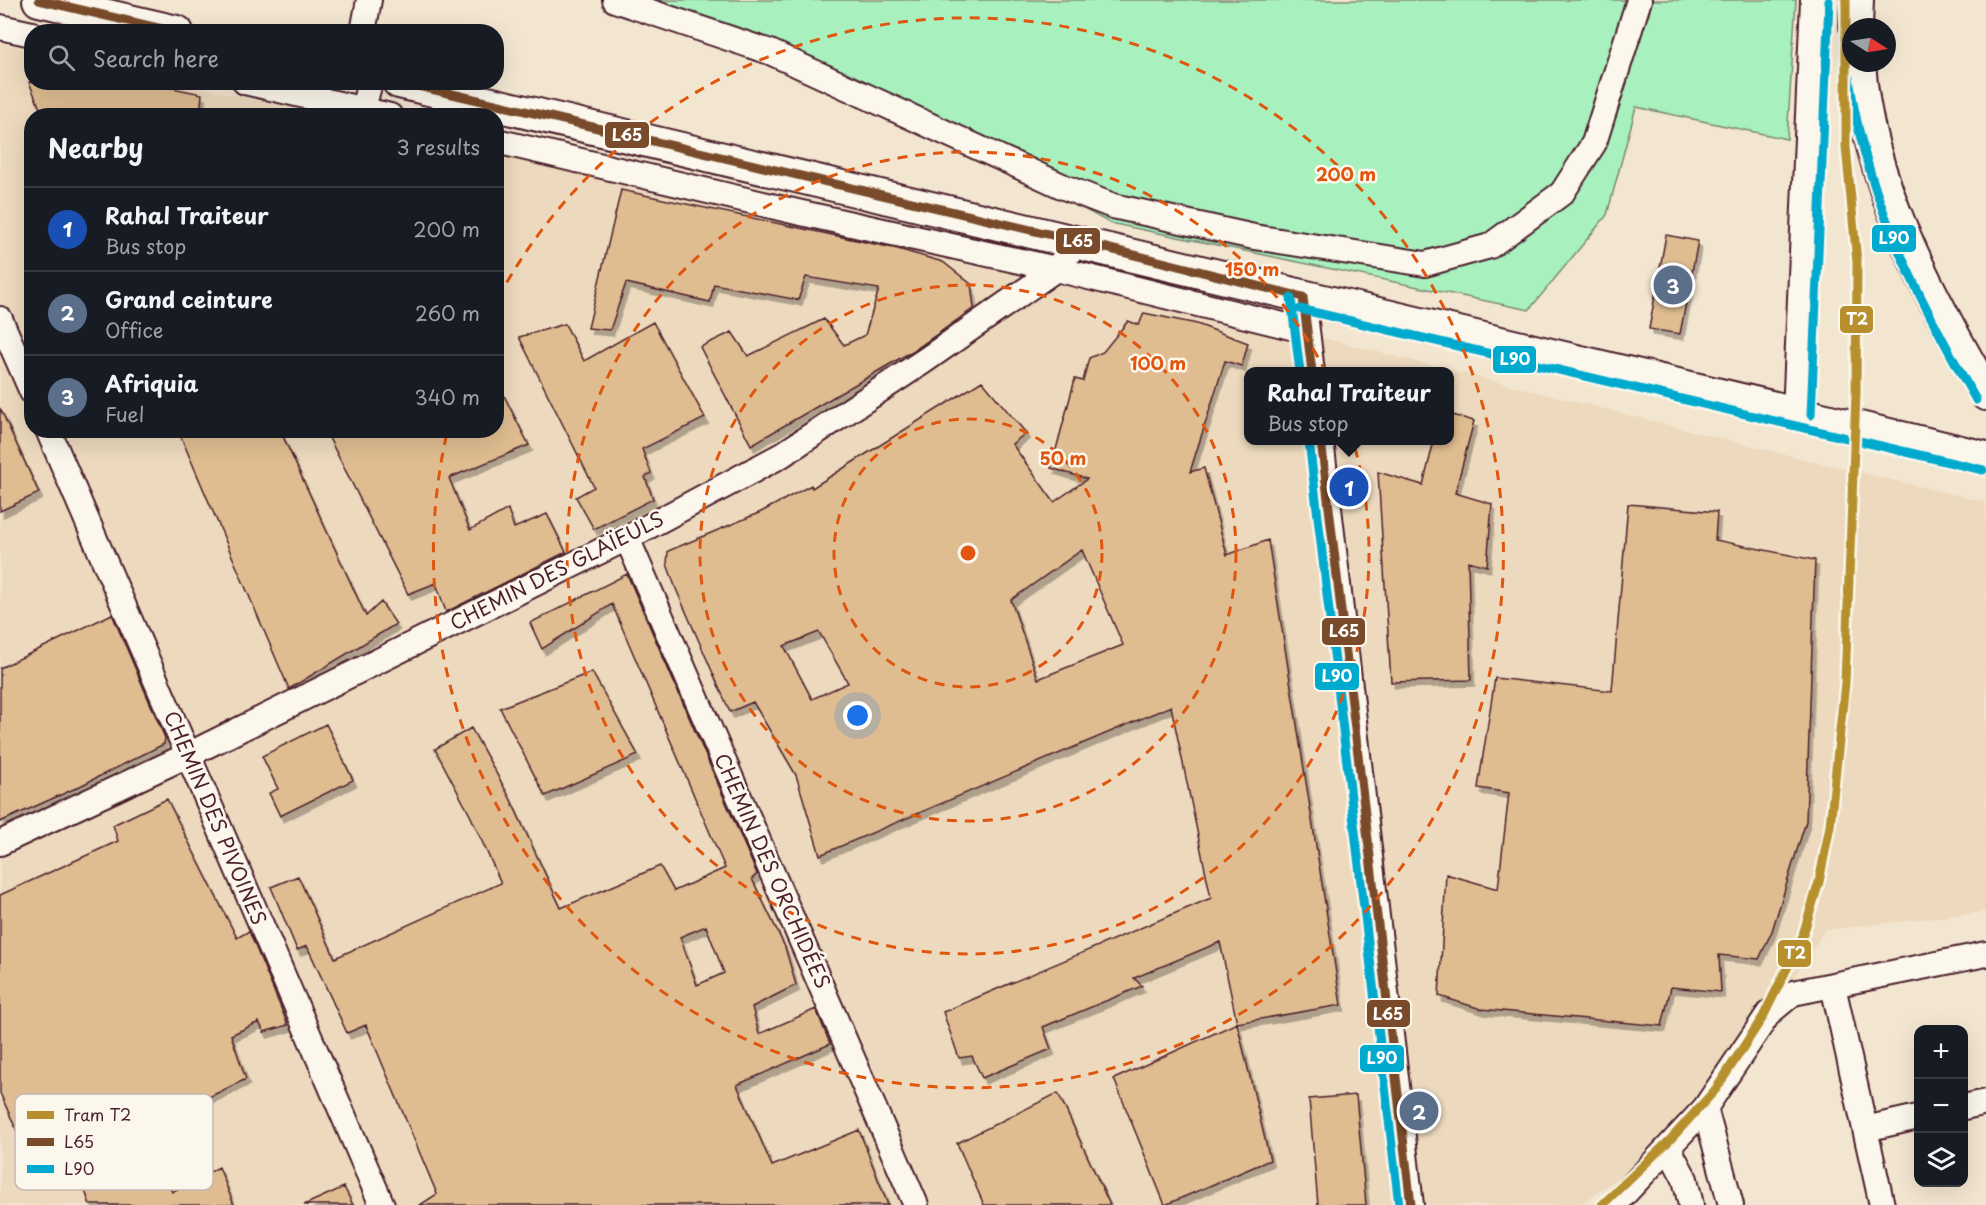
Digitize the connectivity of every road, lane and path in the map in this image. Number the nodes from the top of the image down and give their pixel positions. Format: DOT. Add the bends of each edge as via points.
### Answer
graph roads {
  1 [pos="39,0"];
  2 [pos="369,0"];
  3 [pos="615,0"];
  4 [pos="1639,0"];
  5 [pos="1817,0"];
  6 [pos="1857,0"];
  7 [pos="1857,18"];
  8 [pos="142,24"];
  9 [pos="364,24"];
  10 [pos="0,27"];
  11 [pos="24,32"];
  12 [pos="1860,72"];
  13 [pos="368,90"];
  14 [pos="433,90"];
  15 [pos="331,91"];
  16 [pos="500,106"];
  17 [pos="361,108"];
  18 [pos="363,108"];
  19 [pos="504,142"];
  20 [pos="880,195"];
  21 [pos="871,228"];
  22 [pos="1078,241"];
  23 [pos="1056,269"];
  24 [pos="1303,297"];
  25 [pos="0,319"];
  26 [pos="1306,331"];
  27 [pos="1311,367"];
  28 [pos="24,374"];
  29 [pos="1986,394"];
  30 [pos="1800,414"];
  31 [pos="51,438"];
  32 [pos="1322,445"];
  33 [pos="1986,458"];
  34 [pos="627,538"];
  35 [pos="188,755"];
  36 [pos="0,843"];
  37 [pos="1986,954"];
  38 [pos="1833,986"];
  39 [pos="1986,1102"];
  40 [pos="1968,1106"];
  41 [pos="1705,1108"];
  42 [pos="1914,1118"];
  43 [pos="1865,1129"];
  44 [pos="1669,1149"];
  45 [pos="382,1205"];
  46 [pos="916,1205"];
  47 [pos="1411,1205"];
  48 [pos="1614,1205"];
  49 [pos="1691,1205"];
  50 [pos="1731,1205"];
  51 [pos="1882,1205"];
  1 -- 8 [label="main road"];
  2 -- 9 [label="street"];
  3 -- 4 [label="street" via="770,52 1113,206 1254,237 1425,264 1490,246 1562,193 1594,142"];
  5 -- 30 [label="main road"];
  6 -- 7 [label="main road"];
  10 -- 11 [label="street"];
  12 -- 29 [label="main road" via="1872,151 1896,215"];
  13 -- 18 [label="street"];
  14 -- 16 [label="main road"];
  15 -- 17 [label="street"];
  16 -- 20 [label="main road"];
  19 -- 21 [label="street"];
  20 -- 21 [label="street"];
  20 -- 22 [label="main road"];
  21 -- 23 [label="street"];
  22 -- 23 [label="street, CHEMIN DES GLAÏEULS"];
  22 -- 24 [label="main road"];
  23 -- 26 [label="street"];
  23 -- 34 [label="street, CHEMIN DES GLAÏEULS" via="780,456"];
  24 -- 26 [label="street"];
  24 -- 30 [label="main road"];
  25 -- 28 [label="street"];
  26 -- 27 [label="street"];
  30 -- 33 [label="main road"];
  31 -- 35 [label="street, CHEMIN DES PIVOINES"];
  32 -- 47 [label="street"];
  34 -- 35 [label="street, CHEMIN DES GLAÏEULS"];
  34 -- 46 [label="street, CHEMIN DES ORCHIDÉES"];
  35 -- 36 [label="street, CHEMIN DES GLAÏEULS"];
  35 -- 45 [label="street, CHEMIN DES PIVOINES"];
  37 -- 38 [label="street"];
  38 -- 41 [label="street" via="1793,993 1768,1013"];
  38 -- 43 [label="street"];
  39 -- 40 [label="street"];
  41 -- 44 [label="street"];
  41 -- 50 [label="street"];
  42 -- 43 [label="street"];
  43 -- 51 [label="street"];
  44 -- 48 [label="street"];
  44 -- 49 [label="street" via="1685,1179"];
}
